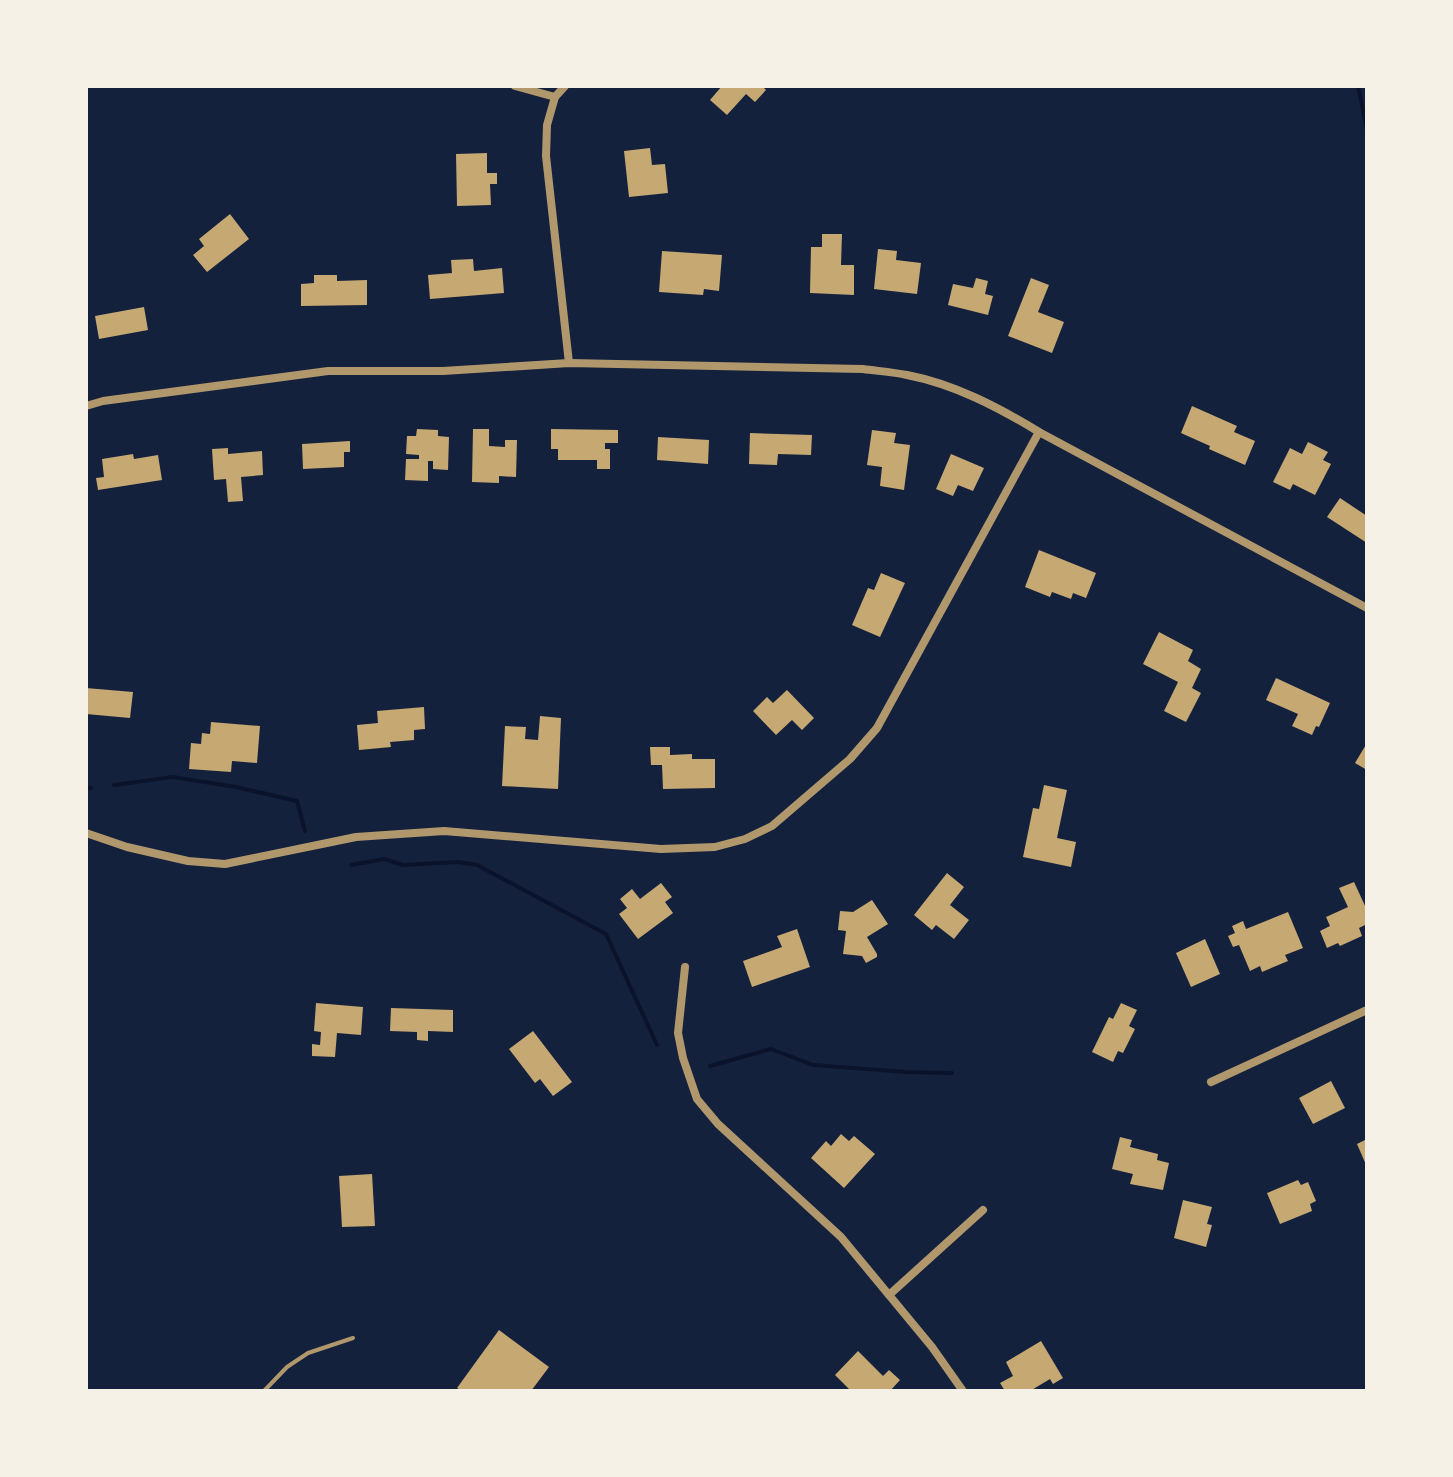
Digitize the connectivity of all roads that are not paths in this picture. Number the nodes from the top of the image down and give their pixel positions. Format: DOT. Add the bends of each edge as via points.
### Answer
graph roads {
  1 [pos="515,86"];
  2 [pos="551,86"];
  3 [pos="565,86"];
  4 [pos="555,97"];
  5 [pos="569,363"];
  6 [pos="86,406"];
  7 [pos="1039,432"];
  8 [pos="1367,608"];
  9 [pos="86,833"];
  10 [pos="685,967"];
  11 [pos="1367,1010"];
  12 [pos="1211,1082"];
  13 [pos="983,1210"];
  14 [pos="889,1295"];
  15 [pos="353,1338"];
  16 [pos="264,1391"];
  17 [pos="963,1391"];
  1 -- 4 [label="street"];
  2 -- 4 [label="lane"];
  3 -- 4 [label="street"];
  4 -- 5 [label="street" via="546,156"];
  5 -- 6 [label="street" via="328,371"];
  5 -- 7 [label="street" via="863,369 907,375 951,387"];
  7 -- 8 [label="street"];
  7 -- 9 [label="street" via="877,728 850,759 772,826 745,839 715,847 661,849 444,831 356,837 225,864 188,861"];
  10 -- 14 [label="street" via="678,1033 697,1099 841,1237"];
  11 -- 12 [label="street"];
  13 -- 14 [label="street"];
  14 -- 17 [label="street"];
  15 -- 16 [label="lane" via="308,1353"];
}
